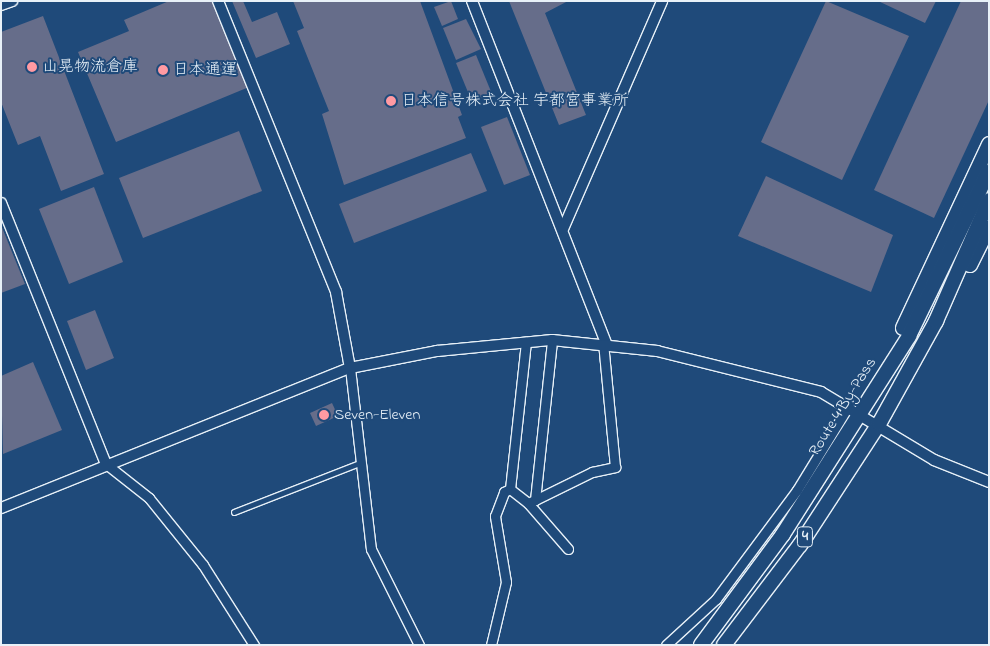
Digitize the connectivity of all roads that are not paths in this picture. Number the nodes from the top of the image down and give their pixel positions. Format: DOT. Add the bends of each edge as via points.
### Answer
graph roads {
  1 [pos="12,1"];
  2 [pos="218,1"];
  3 [pos="472,1"];
  4 [pos="662,1"];
  5 [pos="1,6"];
  6 [pos="989,144"];
  7 [pos="989,171"];
  8 [pos="989,200"];
  9 [pos="1,203"];
  10 [pos="989,227"];
  11 [pos="562,229"];
  12 [pos="936,321"];
  13 [pos="552,340"];
  14 [pos="526,342"];
  15 [pos="604,343"];
  16 [pos="350,368"];
  17 [pos="874,390"];
  18 [pos="848,404"];
  19 [pos="861,413"];
  20 [pos="879,424"];
  21 [pos="360,463"];
  22 [pos="106,464"];
  23 [pos="989,482"];
  24 [pos="510,489"];
  25 [pos="531,501"];
  26 [pos="1,508"];
  27 [pos="234,512"];
  28 [pos="568,548"];
  29 [pos="254,645"];
  30 [pos="420,645"];
  31 [pos="492,645"];
  32 [pos="666,645"];
  33 [pos="701,645"];
  34 [pos="724,645"];
  1 -- 5 [label="street"];
  2 -- 16 [label="street" via="336,292"];
  3 -- 11 [label="street"];
  4 -- 11 [label="street"];
  6 -- 17 [label="highway"];
  7 -- 17 [label="highway, Route 4 By-Pass / 4" via="909,336"];
  8 -- 12 [label="highway, 4"];
  9 -- 22 [label="street"];
  10 -- 12 [label="highway" via="952,302"];
  11 -- 15 [label="street"];
  12 -- 20 [label="highway, 4"];
  13 -- 14 [label="street"];
  13 -- 15 [label="street"];
  13 -- 25 [label="street"];
  14 -- 16 [label="street" via="438,351"];
  14 -- 24 [label="street"];
  15 -- 18 [label="street" via="657,351 821,392"];
  15 -- 25 [label="street" via="616,467 592,472"];
  16 -- 21 [label="street"];
  16 -- 22 [label="street"];
  17 -- 19 [label="highway, Route 4 By-Pass / 4"];
  18 -- 19 [label="street"];
  18 -- 32 [label="street" via="797,490 716,598"];
  19 -- 20 [label="street"];
  19 -- 33 [label="highway, Route 4 By-Pass / 4" via="783,534"];
  20 -- 23 [label="street" via="934,460"];
  20 -- 34 [label="highway, 4" via="800,545"];
  21 -- 27 [label="lane"];
  21 -- 30 [label="street" via="371,549"];
  22 -- 26 [label="street"];
  22 -- 29 [label="street" via="149,498 203,565"];
  24 -- 25 [label="street"];
  24 -- 31 [label="street" via="504,492 495,516 506,582"];
  25 -- 28 [label="street"];
}
